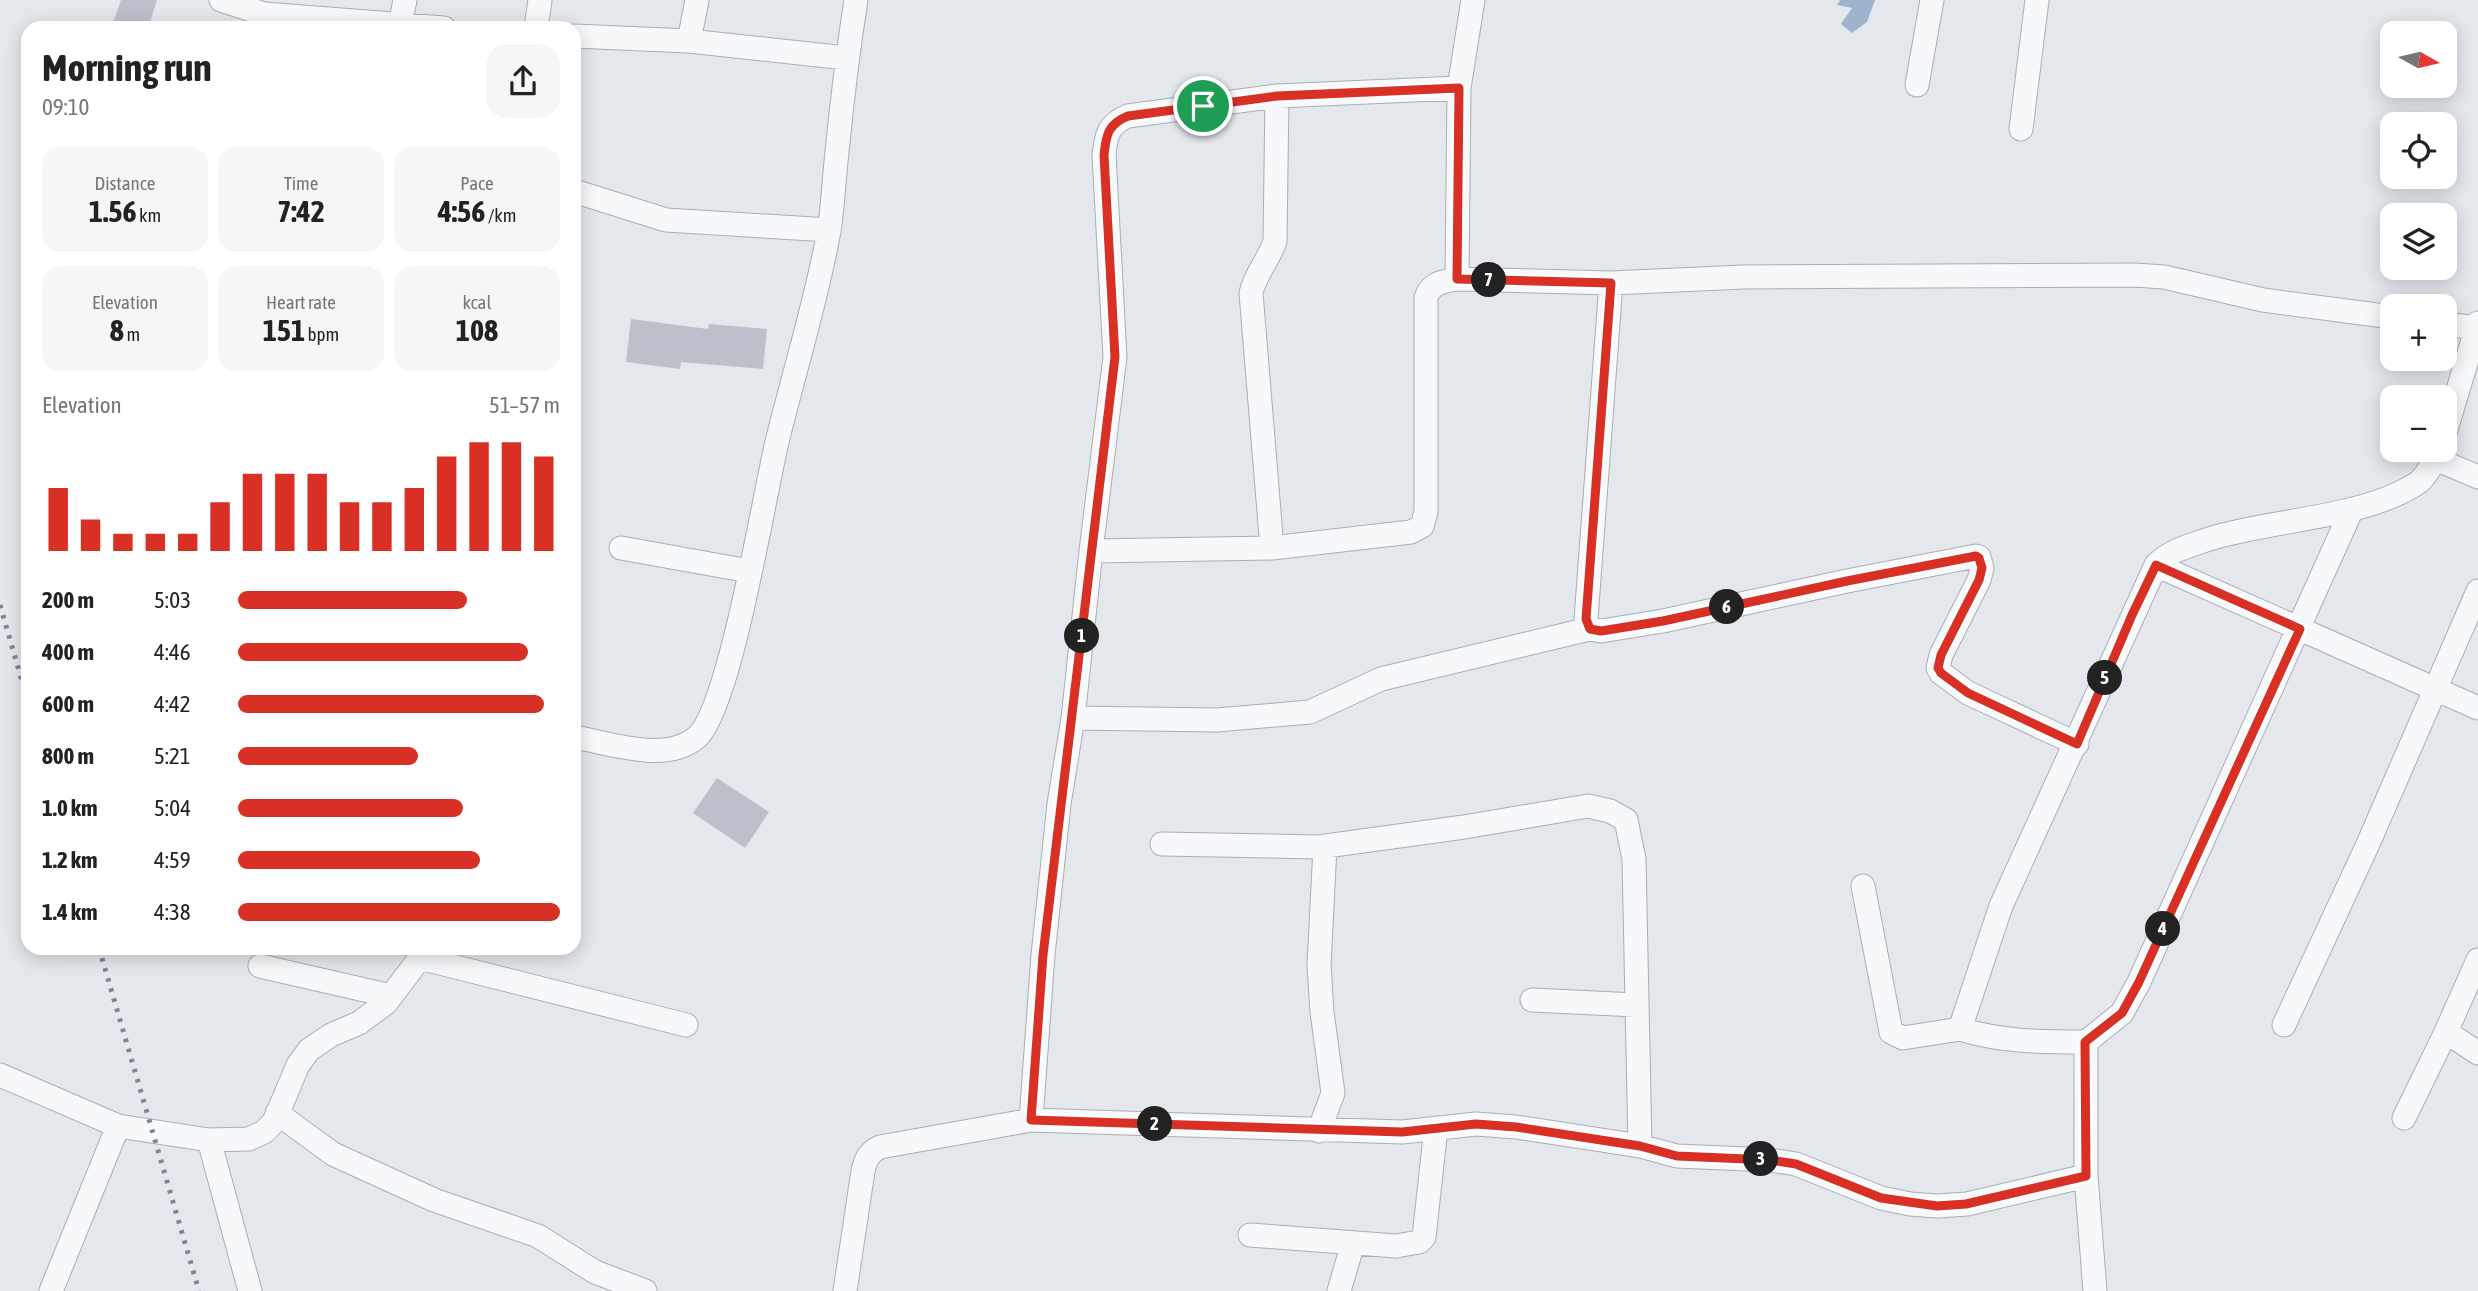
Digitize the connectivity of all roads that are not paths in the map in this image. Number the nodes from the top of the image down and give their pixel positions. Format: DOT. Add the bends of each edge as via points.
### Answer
graph roads {
  1 [pos="222,0"];
  2 [pos="405,0"];
  3 [pos="540,0"];
  4 [pos="697,0"];
  5 [pos="856,0"];
  6 [pos="1474,0"];
  7 [pos="1932,0"];
  8 [pos="2037,0"];
  9 [pos="265,7"];
  10 [pos="370,21"];
  11 [pos="401,21"];
  12 [pos="537,21"];
  13 [pos="581,36"];
  14 [pos="689,41"];
  15 [pos="846,58"];
  16 [pos="1917,85"];
  17 [pos="1459,88"];
  18 [pos="1277,96"];
  19 [pos="2021,129"];
  20 [pos="581,193"];
  21 [pos="829,230"];
  22 [pos="1457,279"];
  23 [pos="1611,283"];
  24 [pos="2380,315"];
  25 [pos="2457,325"];
  26 [pos="2477,326"];
  27 [pos="2457,393"];
  28 [pos="2432,462"];
  29 [pos="2451,462"];
  30 [pos="2478,477"];
  31 [pos="2352,509"];
  32 [pos="621,548"];
  33 [pos="1272,548"];
  34 [pos="1091,551"];
  35 [pos="2156,565"];
  36 [pos="749,571"];
  37 [pos="2478,592"];
  38 [pos="1590,629"];
  39 [pos="2300,629"];
  40 [pos="2436,689"];
  41 [pos="2478,708"];
  42 [pos="1073,718"];
  43 [pos="581,738"];
  44 [pos="2077,744"];
  45 [pos="1162,844"];
  46 [pos="1325,847"];
  47 [pos="1863,886"];
  48 [pos="420,955"];
  49 [pos="428,955"];
  50 [pos="2478,960"];
  51 [pos="260,966"];
  52 [pos="391,996"];
  53 [pos="1532,1000"];
  54 [pos="1636,1004"];
  55 [pos="686,1025"];
  56 [pos="2284,1025"];
  57 [pos="1961,1029"];
  58 [pos="2445,1032"];
  59 [pos="2085,1042"];
  60 [pos="2478,1053"];
  61 [pos="0,1075"];
  62 [pos="277,1113"];
  63 [pos="2404,1118"];
  64 [pos="1031,1120"];
  65 [pos="118,1126"];
  66 [pos="1436,1128"];
  67 [pos="1319,1130"];
  68 [pos="209,1140"];
  69 [pos="1640,1146"];
  70 [pos="2086,1176"];
  71 [pos="1250,1235"];
  72 [pos="1353,1243"];
  73 [pos="51,1291"];
  74 [pos="250,1291"];
  75 [pos="645,1291"];
  76 [pos="845,1291"];
  77 [pos="1339,1291"];
  78 [pos="2095,1291"];
  1 -- 9 [label="street"];
  2 -- 11 [label="street"];
  3 -- 12 [label="street"];
  4 -- 14 [label="street"];
  5 -- 15 [label="street"];
  6 -- 17 [label="street"];
  7 -- 16 [label="street"];
  8 -- 19 [label="street"];
  9 -- 10 [label="street"];
  13 -- 14 [label="street"];
  14 -- 15 [label="street"];
  15 -- 21 [label="street"];
  17 -- 18 [label="street"];
  17 -- 22 [label="street"];
  18 -- 33 [label="street" via="1275,241 1253,281 1251,302"];
  18 -- 34 [label="street" via="1128,116 1115,121 1107,134 1104,155 1115,357"];
  20 -- 21 [label="street" via="666,220"];
  21 -- 36 [label="street"];
  22 -- 23 [label="street"];
  22 -- 33 [label="street" via="1435,284 1426,298 1426,512 1422,526 1411,532"];
  23 -- 24 [label="street" via="1743,277 2134,275 2164,277 2263,300"];
  23 -- 38 [label="street" via="1586,619"];
  25 -- 26 [label="street"];
  26 -- 27 [label="street"];
  28 -- 31 [label="street" via="2419,483"];
  29 -- 30 [label="street"];
  31 -- 35 [label="street" via="2242,529 2181,548"];
  31 -- 39 [label="street"];
  32 -- 36 [label="street"];
  33 -- 34 [label="street"];
  34 -- 42 [label="street"];
  35 -- 39 [label="street"];
  35 -- 44 [label="street"];
  36 -- 43 [label="street" via="727,668 715,706 699,735 685,746 668,750"];
  37 -- 40 [label="street"];
  38 -- 42 [label="street" via="1381,679 1310,712 1217,720"];
  38 -- 44 [label="street" via="1663,621 1976,556 1982,568 1979,580 1938,668 1968,693"];
  39 -- 40 [label="street"];
  39 -- 59 [label="street" via="2139,982 2122,1013"];
  40 -- 41 [label="street"];
  40 -- 56 [label="street"];
  42 -- 64 [label="street" via="1043,955"];
  44 -- 57 [label="street" via="2001,906"];
  45 -- 46 [label="street"];
  46 -- 54 [label="street" via="1588,806 1610,811 1626,820 1634,859"];
  46 -- 67 [label="street" via="1319,965 1334,1093"];
  47 -- 57 [label="street" via="1891,1032 1903,1038"];
  48 -- 52 [label="street"];
  49 -- 55 [label="street"];
  50 -- 58 [label="street"];
  51 -- 52 [label="street"];
  52 -- 62 [label="street" via="359,1023 309,1050"];
  53 -- 54 [label="street"];
  54 -- 69 [label="street"];
  57 -- 59 [label="street" via="2027,1042"];
  58 -- 60 [label="street"];
  58 -- 63 [label="street"];
  59 -- 70 [label="street"];
  61 -- 65 [label="street"];
  62 -- 68 [label="street" via="264,1132 249,1139"];
  62 -- 75 [label="street" via="333,1154 434,1200 538,1236 603,1276"];
  64 -- 67 [label="street"];
  64 -- 76 [label="street" via="872,1152 863,1171"];
  65 -- 68 [label="street"];
  65 -- 73 [label="street"];
  66 -- 67 [label="street"];
  66 -- 69 [label="street" via="1516,1127"];
  66 -- 72 [label="street" via="1424,1237 1408,1246"];
  68 -- 74 [label="street"];
  69 -- 70 [label="street" via="1677,1156 1796,1164 1881,1198 1937,1206 1966,1204"];
  70 -- 78 [label="street"];
  71 -- 72 [label="street"];
  72 -- 77 [label="street"];
}
